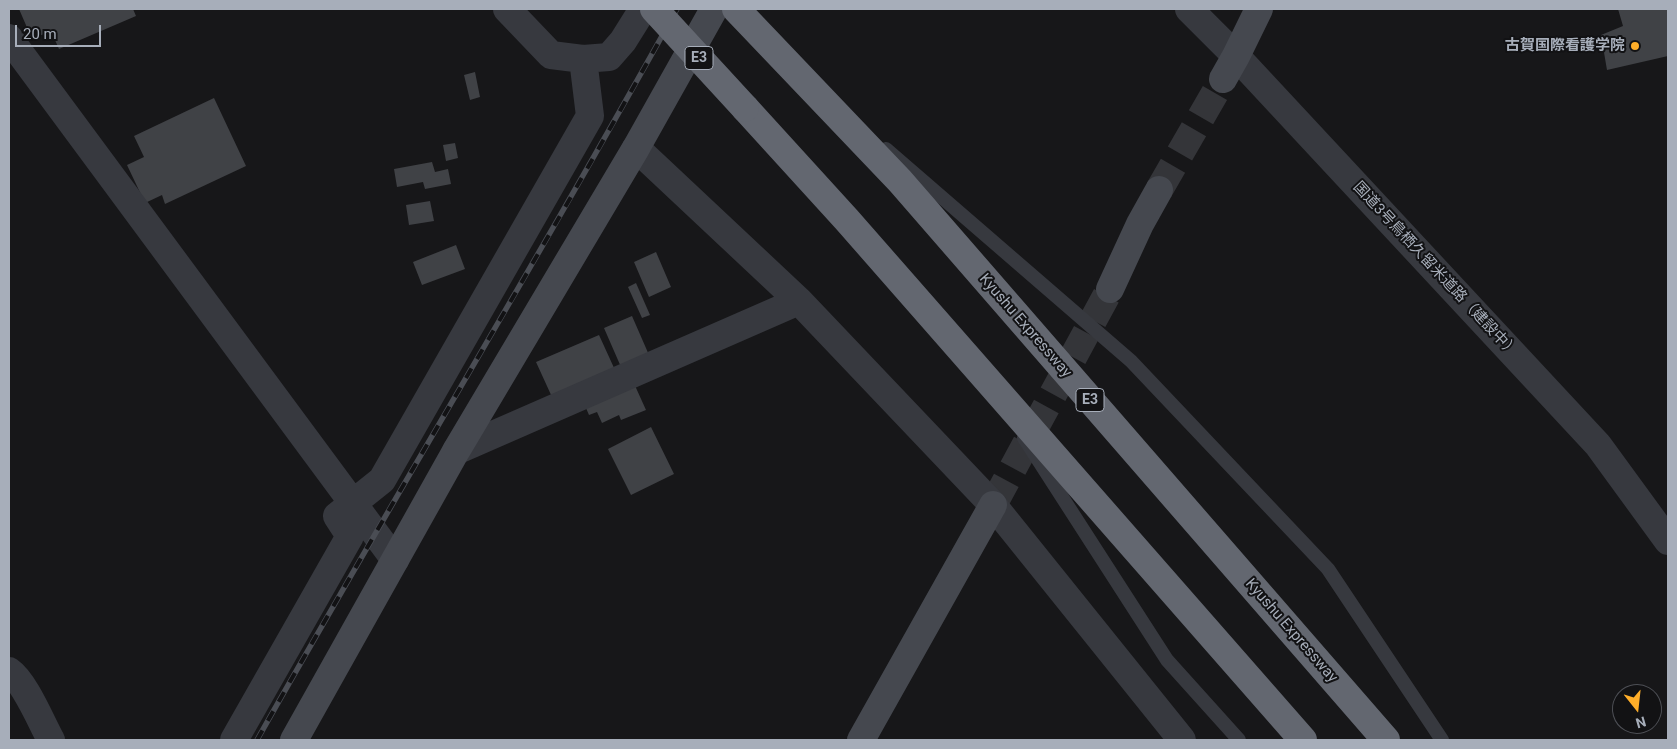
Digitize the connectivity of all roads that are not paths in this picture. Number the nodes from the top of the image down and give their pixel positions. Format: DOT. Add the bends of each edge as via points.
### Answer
graph roads {
  1 [pos="507,9"];
  2 [pos="643,9"];
  3 [pos="654,9"];
  4 [pos="714,9"];
  5 [pos="736,9"];
  6 [pos="1189,9"];
  7 [pos="1259,9"];
  8 [pos="9,38"];
  9 [pos="1236,56"];
  10 [pos="583,59"];
  11 [pos="789,65"];
  12 [pos="1222,79"];
  13 [pos="636,148"];
  14 [pos="1158,190"];
  15 [pos="1110,289"];
  16 [pos="799,300"];
  17 [pos="983,375"];
  18 [pos="456,451"];
  19 [pos="353,502"];
  20 [pos="993,505"];
  21 [pos="1668,541"];
  22 [pos="395,560"];
  23 [pos="9,670"];
  24 [pos="50,740"];
  25 [pos="234,740"];
  26 [pos="294,740"];
  27 [pos="861,740"];
  28 [pos="1182,740"];
  29 [pos="1239,740"];
  30 [pos="1303,740"];
  31 [pos="1386,740"];
  32 [pos="1442,740"];
  1 -- 10 [label="street" via="551,55"];
  2 -- 10 [label="street" via="610,57"];
  3 -- 17 [label="highway, E3, bridge"];
  4 -- 13 [label="street"];
  5 -- 11 [label="highway, Kyushu Expressway / E3"];
  6 -- 9 [label="street, 国道3号鳥栖久留米道路（建設中）"];
  7 -- 9 [label="street"];
  8 -- 19 [label="street"];
  9 -- 12 [label="street"];
  9 -- 21 [label="street, 国道3号鳥栖久留米道路（建設中）" via="1598,445"];
  10 -- 19 [label="street" via="590,116 382,480"];
  11 -- 31 [label="highway, Kyushu Expressway / E3" via="900,182"];
  11 -- 32 [label="lane" via="1131,361 1328,569"];
  13 -- 16 [label="street"];
  13 -- 18 [label="street"];
  14 -- 15 [label="street"];
  16 -- 18 [label="street"];
  16 -- 20 [label="street"];
  17 -- 29 [label="lane" via="1167,660"];
  17 -- 30 [label="highway, E3"];
  18 -- 22 [label="street"];
  19 -- 22 [label="street"];
  19 -- 25 [label="street" via="336,516 350,536"];
  20 -- 27 [label="street"];
  20 -- 28 [label="street"];
  22 -- 26 [label="street"];
  23 -- 24 [label="street" via="36,710"];
}
